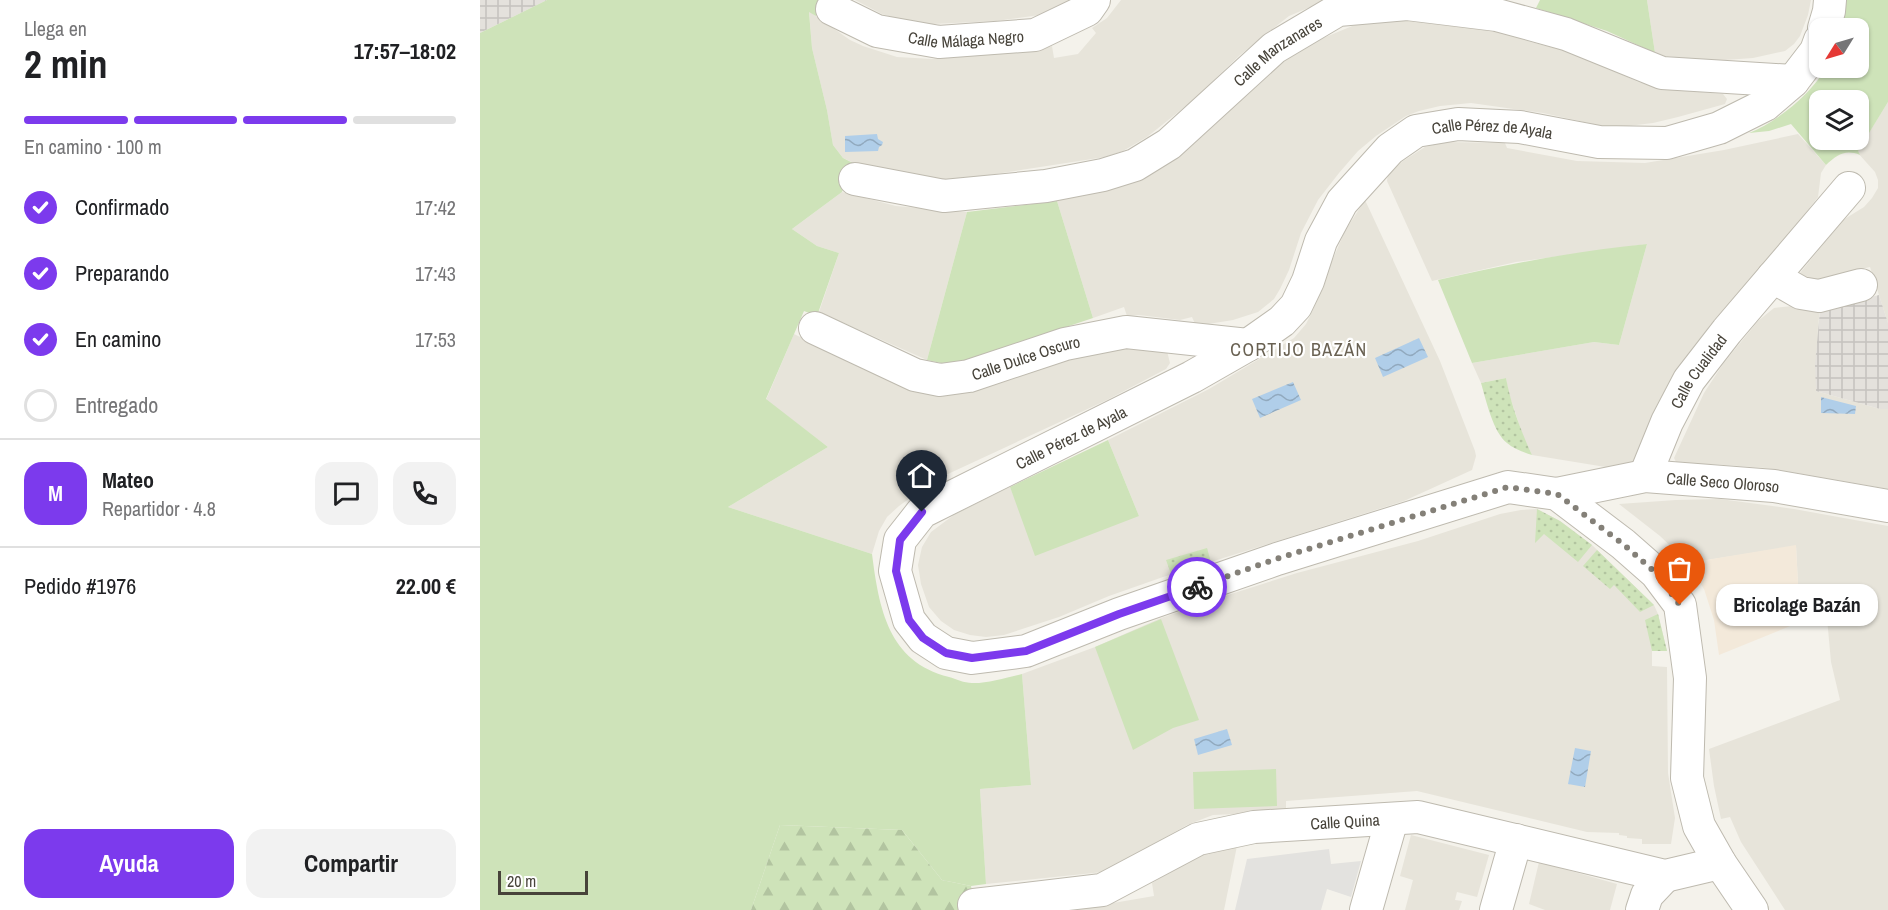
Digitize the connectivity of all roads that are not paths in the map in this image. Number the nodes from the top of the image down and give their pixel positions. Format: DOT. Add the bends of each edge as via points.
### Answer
graph roads {
  1 [pos="1094,0"];
  2 [pos="1830,0"];
  3 [pos="832,9"];
  4 [pos="1827,18"];
  5 [pos="1809,60"];
  6 [pos="1793,81"];
  7 [pos="855,179"];
  8 [pos="1849,189"];
  9 [pos="1773,277"];
  10 [pos="1861,285"];
  11 [pos="814,328"];
  12 [pos="1248,345"];
  13 [pos="1645,476"];
  14 [pos="1557,494"];
  15 [pos="1888,506"];
  16 [pos="1392,819"];
  17 [pos="1516,840"];
  18 [pos="1720,863"];
  19 [pos="1665,876"];
  20 [pos="974,905"];
  21 [pos="1366,910"];
  22 [pos="1496,910"];
  23 [pos="1642,910"];
  24 [pos="1752,910"];
  1 -- 3 [label="street, Calle Málaga Negro" via="1087,9 1035,35 939,42 877,31"];
  2 -- 4 [label="street"];
  5 -- 6 [label="street, Calle Pérez de Ayala"];
  6 -- 7 [label="street, Calle Manzanares" via="1662,73 1566,34 1497,15 1407,4 1338,10 1274,48 1169,144 1135,165 1046,186 944,196"];
  6 -- 12 [label="street, Calle Pérez de Ayala" via="1765,105 1719,128 1667,143 1599,142 1520,127 1458,124 1416,130 1390,149 1342,202 1321,241 1296,306"];
  8 -- 9 [label="street, Calle Cualidad"];
  9 -- 10 [label="street" via="1801,293 1819,297"];
  9 -- 13 [label="street, Calle Cualidad" via="1689,380"];
  11 -- 12 [label="street, Calle Dulce Oscuro" via="915,375 940,380 969,376 1065,344 1126,332"];
  12 -- 14 [label="street, Calle Pérez de Ayala" via="922,512 900,540 896,571 909,620 923,638 946,653 972,658 1026,651 1276,559 1508,487"];
  13 -- 14 [label="street, Calle Seco Oloroso"];
  13 -- 15 [label="street, Calle Seco Oloroso" via="1774,486"];
  14 -- 18 [label="street" via="1656,573 1680,605 1690,678 1688,778 1699,826"];
  16 -- 17 [label="street, Calle Quina" via="1418,817"];
  16 -- 20 [label="street, Calle Quina" via="1254,827 1198,839 1102,890"];
  16 -- 21 [label="street"];
  17 -- 19 [label="street, Calle Quina"];
  17 -- 22 [label="street"];
  18 -- 19 [label="street, Calle Quina"];
  18 -- 24 [label="street"];
  19 -- 23 [label="street" via="1647,896"];
}
